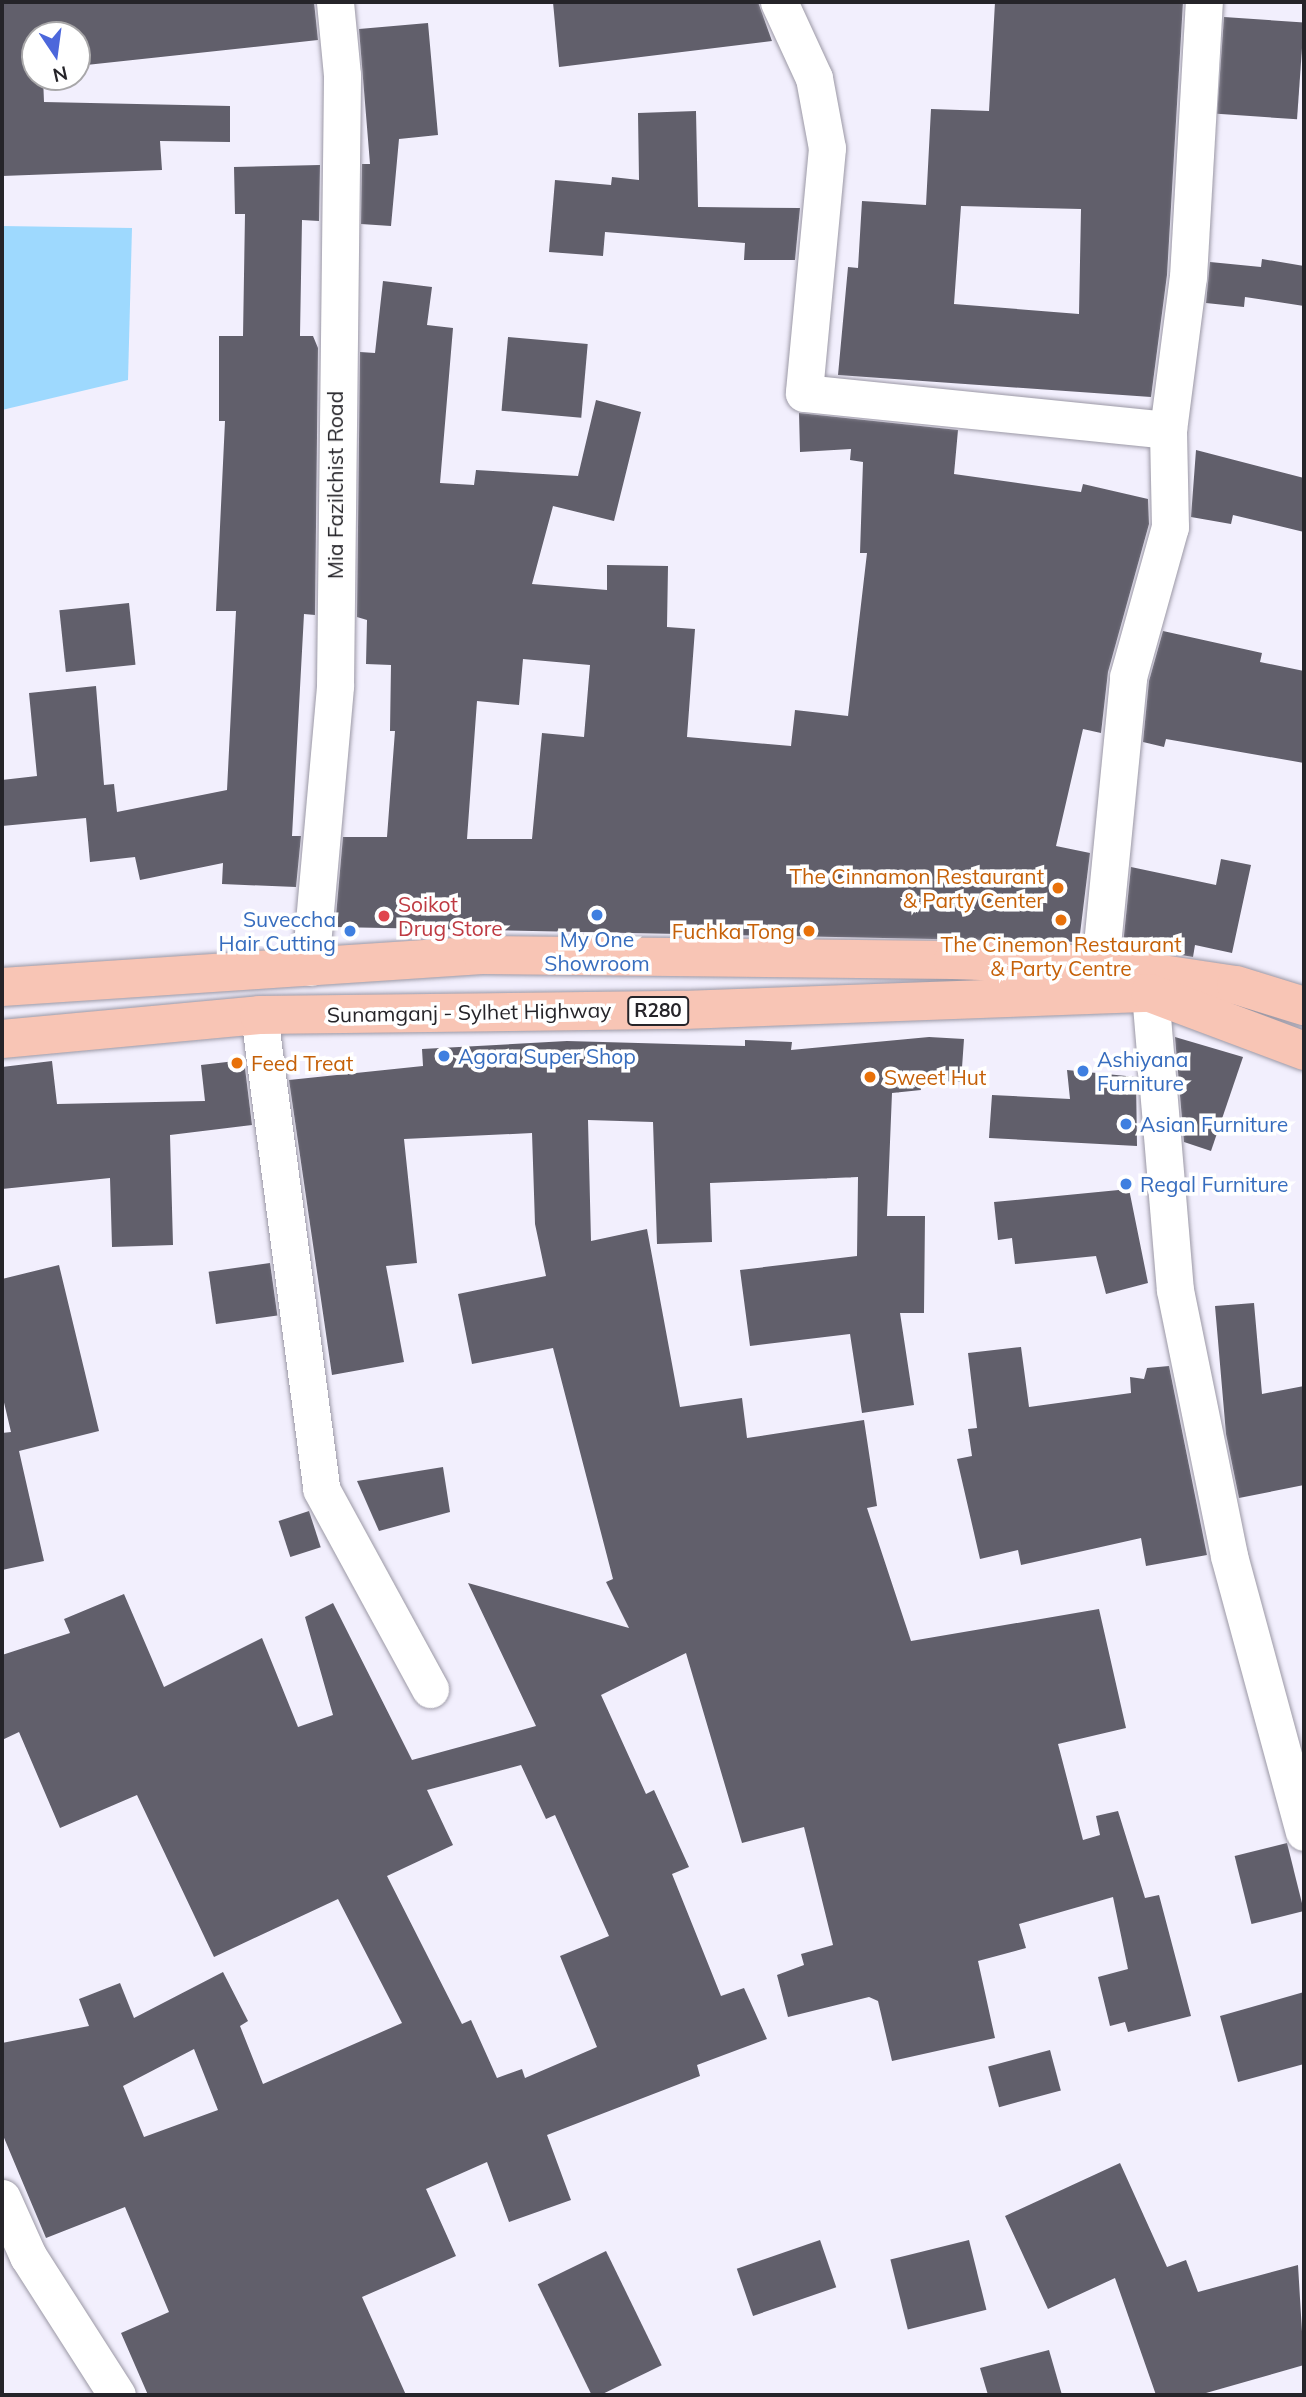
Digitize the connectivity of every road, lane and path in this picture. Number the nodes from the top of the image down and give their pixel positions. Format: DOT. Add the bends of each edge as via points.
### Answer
graph roads {
  1 [pos="335,2"];
  2 [pos="779,2"];
  3 [pos="1203,12"];
  4 [pos="1168,430"];
  5 [pos="1100,965"];
  6 [pos="310,967"];
  7 [pos="2,987"];
  8 [pos="1150,993"];
  9 [pos="1304,1006"];
  10 [pos="259,1015"];
  11 [pos="2,1039"];
  12 [pos="1304,1051"];
  13 [pos="430,1689"];
  14 [pos="1304,1832"];
  15 [pos="2,2198"];
  16 [pos="117,2395"];
  1 -- 6 [label="street, Mia Fazilchist Road" via="342,75 335,686"];
  2 -- 4 [label="street" via="814,78 827,148 804,393"];
  3 -- 4 [label="street" via="1188,277"];
  4 -- 5 [label="street" via="1170,527 1128,677"];
  5 -- 6 [label="main road" via="482,955"];
  5 -- 9 [label="main road" via="1236,985"];
  6 -- 7 [label="main road"];
  8 -- 10 [label="main road, Sunamganj - Sylhet Highway / R280" via="683,1010"];
  8 -- 12 [label="main road, Sunamganj - Sylhet Highway / R280"];
  8 -- 14 [label="street" via="1175,1290 1229,1556"];
  10 -- 11 [label="main road, Sunamganj - Sylhet Highway / R280"];
  10 -- 13 [label="street" via="321,1489"];
  15 -- 16 [label="street" via="28,2256"];
}
